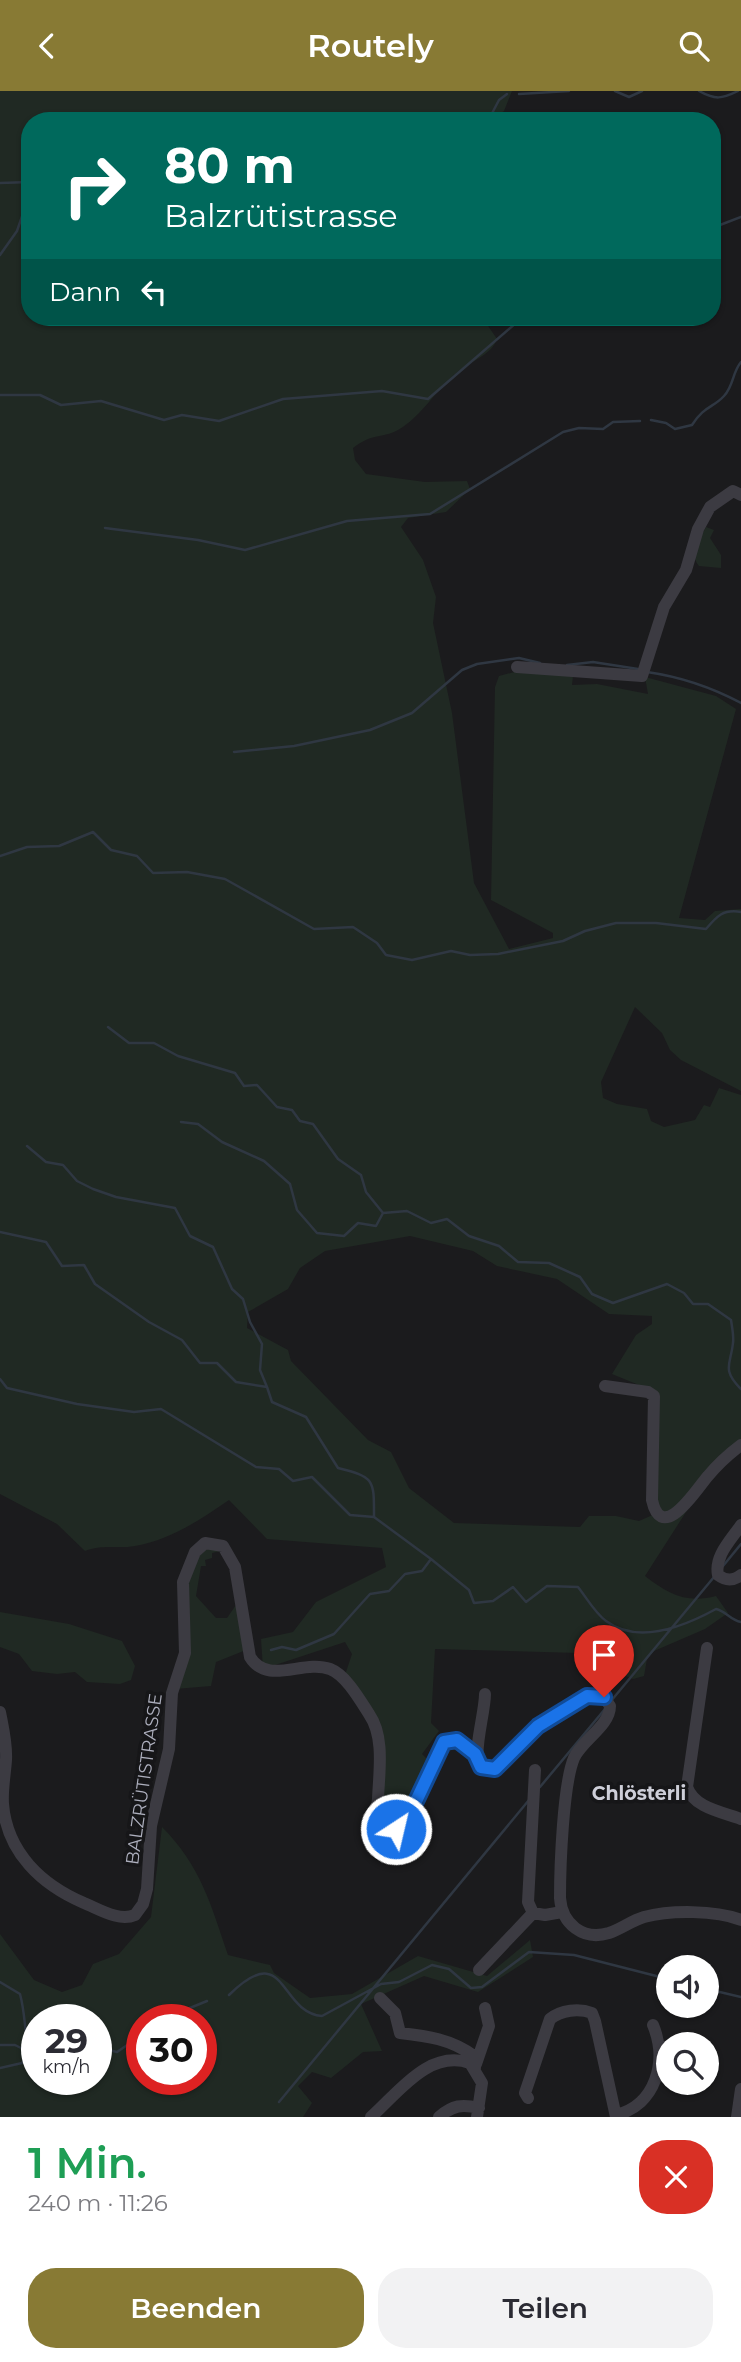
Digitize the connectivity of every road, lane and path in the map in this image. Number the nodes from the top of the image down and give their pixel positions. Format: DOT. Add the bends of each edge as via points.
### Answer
graph roads {
  1 [pos="741,495"];
  2 [pos="517,667"];
  3 [pos="605,1386"];
  4 [pos="741,1445"];
  5 [pos="741,1525"];
  6 [pos="741,1575"];
  7 [pos="707,1648"];
  8 [pos="485,1694"];
  9 [pos="0,1712"];
  10 [pos="475,1754"];
  11 [pos="535,1770"];
  12 [pos="741,1819"];
  13 [pos="562,1912"];
  14 [pos="533,1913"];
  15 [pos="741,1920"];
  16 [pos="479,1970"];
  17 [pos="380,1998"];
  18 [pos="485,2008"];
  19 [pos="653,2025"];
  20 [pos="475,2068"];
  21 [pos="741,2089"];
  22 [pos="528,2098"];
  23 [pos="478,2112"];
  24 [pos="616,2116"];
  25 [pos="371,2117"];
  26 [pos="439,2117"];
  27 [pos="737,2117"];
  1 -- 2 [label="street" via="727,493 710,507 686,570 664,607 642,676"];
  3 -- 4 [label="street" via="654,1396 652,1500 660,1515 680,1511"];
  5 -- 6 [label="street" via="717,1567 724,1579"];
  7 -- 12 [label="street" via="687,1787 694,1800"];
  8 -- 10 [label="street"];
  9 -- 10 [label="street, BALZRÜTISTRASSE" via="6,1747 3,1805 25,1862 43,1880 120,1917 135,1915 144,1904 151,1826 169,1749 172,1693 185,1653 183,1582 195,1552 205,1543 223,1546 233,1560 254,1665 272,1672 330,1669 340,1675 371,1716 378,1734 377,1813 383,1826 391,1830 403,1824 444,1742 457,1740"];
  10 -- 13 [label="street" via="481,1767 495,1769 527,1735 587,1696 600,1696 609,1703 609,1715 583,1744 570,1770 560,1882"];
  11 -- 14 [label="street" via="528,1882"];
  13 -- 14 [label="street"];
  13 -- 15 [label="street" via="574,1928 596,1935 653,1916 714,1913"];
  14 -- 16 [label="street"];
  17 -- 20 [label="street" via="395,2013 400,2033 424,2034 467,2050 474,2056"];
  18 -- 20 [label="street" via="489,2026"];
  19 -- 24 [label="street" via="659,2048 649,2093 632,2111"];
  20 -- 23 [label="street" via="482,2083"];
  20 -- 25 [label="street" via="457,2058 441,2059"];
  21 -- 27 [label="street"];
  22 -- 24 [label="street" via="525,2093 550,2019 588,2011 595,2021"];
  23 -- 26 [label="street" via="463,2104"];
}
